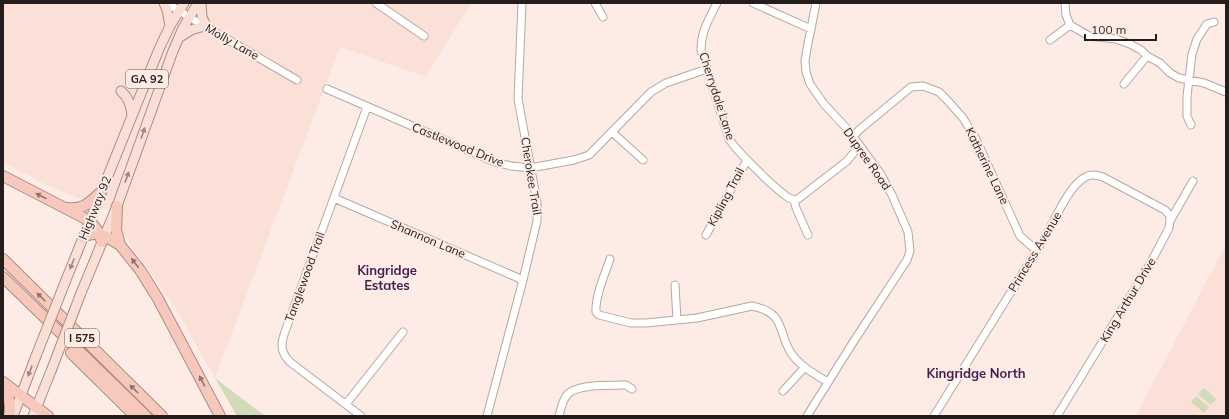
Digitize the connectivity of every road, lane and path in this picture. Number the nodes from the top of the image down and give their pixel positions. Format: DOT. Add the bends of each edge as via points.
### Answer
graph roads {
  1 [pos="164,3"];
  2 [pos="167,3"];
  3 [pos="199,3"];
  4 [pos="376,3"];
  5 [pos="522,3"];
  6 [pos="595,3"];
  7 [pos="717,3"];
  8 [pos="753,3"];
  9 [pos="816,3"];
  10 [pos="1065,3"];
  11 [pos="181,7"];
  12 [pos="189,17"];
  13 [pos="603,17"];
  14 [pos="1214,22"];
  15 [pos="1070,25"];
  16 [pos="170,26"];
  17 [pos="205,27"];
  18 [pos="812,29"];
  19 [pos="424,36"];
  20 [pos="178,38"];
  21 [pos="1050,40"];
  22 [pos="1147,56"];
  23 [pos="707,69"];
  24 [pos="296,80"];
  25 [pos="1189,80"];
  26 [pos="1124,84"];
  27 [pos="327,89"];
  28 [pos="121,92"];
  29 [pos="1226,92"];
  30 [pos="367,106"];
  31 [pos="132,116"];
  32 [pos="1192,125"];
  33 [pos="612,132"];
  34 [pos="853,137"];
  35 [pos="859,146"];
  36 [pos="643,160"];
  37 [pos="747,160"];
  38 [pos="530,168"];
  39 [pos="3,176"];
  40 [pos="1193,181"];
  41 [pos="101,192"];
  42 [pos="334,198"];
  43 [pos="794,200"];
  44 [pos="117,206"];
  45 [pos="64,207"];
  46 [pos="1170,221"];
  47 [pos="90,222"];
  48 [pos="706,235"];
  49 [pos="808,236"];
  50 [pos="83,237"];
  51 [pos="102,237"];
  52 [pos="120,245"];
  53 [pos="1036,250"];
  54 [pos="3,259"];
  55 [pos="610,259"];
  56 [pos="3,277"];
  57 [pos="523,280"];
  58 [pos="3,286"];
  59 [pos="675,286"];
  60 [pos="677,320"];
  61 [pos="403,332"];
  62 [pos="805,367"];
  63 [pos="828,382"];
  64 [pos="3,383"];
  65 [pos="632,389"];
  66 [pos="783,391"];
  67 [pos="21,396"];
  68 [pos="346,404"];
  69 [pos="35,412"];
  70 [pos="9,416"];
  71 [pos="13,416"];
  72 [pos="48,416"];
  73 [pos="135,416"];
  74 [pos="146,416"];
  75 [pos="162,416"];
  76 [pos="220,416"];
  77 [pos="361,416"];
  78 [pos="487,416"];
  79 [pos="559,416"];
  80 [pos="807,416"];
  81 [pos="934,416"];
  82 [pos="1057,416"];
  1 -- 16 [label="main road"];
  2 -- 11 [label="street, Molly Lane"];
  3 -- 12 [label="main road, Highway 92 / GA 92"];
  3 -- 17 [label="main road"];
  4 -- 19 [label="street"];
  5 -- 38 [label="street, Cherokee Trail" via="518,99"];
  6 -- 13 [label="street"];
  7 -- 23 [label="street, Cherrydale Lane" via="701,39 701,50"];
  8 -- 18 [label="street"];
  9 -- 18 [label="street, Dupree Road"];
  10 -- 15 [label="street"];
  11 -- 12 [label="street, Molly Lane"];
  11 -- 16 [label="main road, Highway 92 / GA 92"];
  12 -- 17 [label="street, Molly Lane"];
  12 -- 20 [label="main road, Highway 92 / GA 92"];
  14 -- 25 [label="street" via="1207,24 1197,40 1192,54"];
  15 -- 21 [label="street"];
  15 -- 22 [label="street" via="1089,36 1116,39 1130,44"];
  16 -- 31 [label="main road, Highway 92 / GA 92"];
  17 -- 20 [label="main road" via="191,30"];
  17 -- 24 [label="street, Molly Lane"];
  18 -- 34 [label="street, Dupree Road" via="805,61 810,84"];
  44 -- 20 [label="main road, Highway 92 / GA 92, one-way"];
  22 -- 25 [label="street" via="1160,63 1170,73"];
  22 -- 26 [label="street"];
  23 -- 33 [label="street, Castlewood Drive" via="658,87"];
  23 -- 37 [label="street, Cherrydale Lane" via="729,139"];
  25 -- 29 [label="street"];
  25 -- 32 [label="street" via="1187,116"];
  27 -- 30 [label="street, Castlewood Drive"];
  28 -- 31 [label="main road" via="130,102"];
  30 -- 38 [label="street, Castlewood Drive" via="494,162"];
  30 -- 42 [label="street, Tanglewood Trail"];
  31 -- 41 [label="main road, Highway 92 / GA 92"];
  33 -- 36 [label="street"];
  33 -- 38 [label="street, Castlewood Drive" via="589,155"];
  34 -- 35 [label="street, Dupree Road"];
  34 -- 53 [label="street, Katherine Lane" via="911,87 923,86 939,92 963,118 976,139 1020,236"];
  35 -- 43 [label="street" via="847,161"];
  35 -- 63 [label="street, Dupree Road" via="880,173 892,195 908,232 910,251 908,260"];
  37 -- 43 [label="street, Cherrydale Lane" via="774,186"];
  37 -- 48 [label="street, Kipling Trail"];
  38 -- 57 [label="street, Cherokee Trail" via="538,221"];
  45 -- 39 [label="highway, one-way"];
  40 -- 46 [label="street, King Arthur Drive"];
  41 -- 45 [label="highway" via="82,207"];
  41 -- 47 [label="main road, Highway 92 / GA 92"];
  42 -- 57 [label="street, Shannon Lane"];
  42 -- 68 [label="street, Tanglewood Trail" via="286,329 282,348 290,362"];
  43 -- 49 [label="street"];
  44 -- 51 [label="main road, Highway 92 / GA 92"];
  44 -- 52 [label="highway" via="116,230"];
  45 -- 47 [label="highway"];
  46 -- 53 [label="street, Princess Avenue" via="1166,210 1094,174 1080,181 1066,199"];
  46 -- 82 [label="street, King Arthur Drive" via="1169,228 1150,264"];
  47 -- 50 [label="main road, Highway 92 / GA 92"];
  47 -- 51 [label="highway"];
  50 -- 51 [label="highway" via="89,234"];
  50 -- 67 [label="main road, Highway 92 / GA 92, one-way, bridge"];
  51 -- 52 [label="highway"];
  51 -- 69 [label="main road, Highway 92 / GA 92, bridge"];
  76 -- 52 [label="highway, one-way" via="157,297"];
  53 -- 81 [label="street, Princess Avenue"];
  75 -- 54 [label="highway, I 575, one-way"];
  55 -- 60 [label="street" via="596,308 599,315 631,322"];
  56 -- 74 [label="highway"];
  57 -- 78 [label="street, Cherokee Trail"];
  58 -- 73 [label="highway, I 575"];
  59 -- 60 [label="street"];
  60 -- 62 [label="street" via="742,307 760,307 769,311 780,323 789,349"];
  61 -- 68 [label="street"];
  62 -- 63 [label="street"];
  62 -- 66 [label="street"];
  63 -- 80 [label="street, Dupree Road"];
  64 -- 67 [label="highway"];
  64 -- 70 [label="highway" via="10,403"];
  65 -- 79 [label="street" via="626,385 578,388 564,399"];
  67 -- 69 [label="highway"];
  67 -- 71 [label="main road, Highway 92 / GA 92"];
  68 -- 77 [label="street, Tanglewood Trail"];
  69 -- 72 [label="highway"];
}
